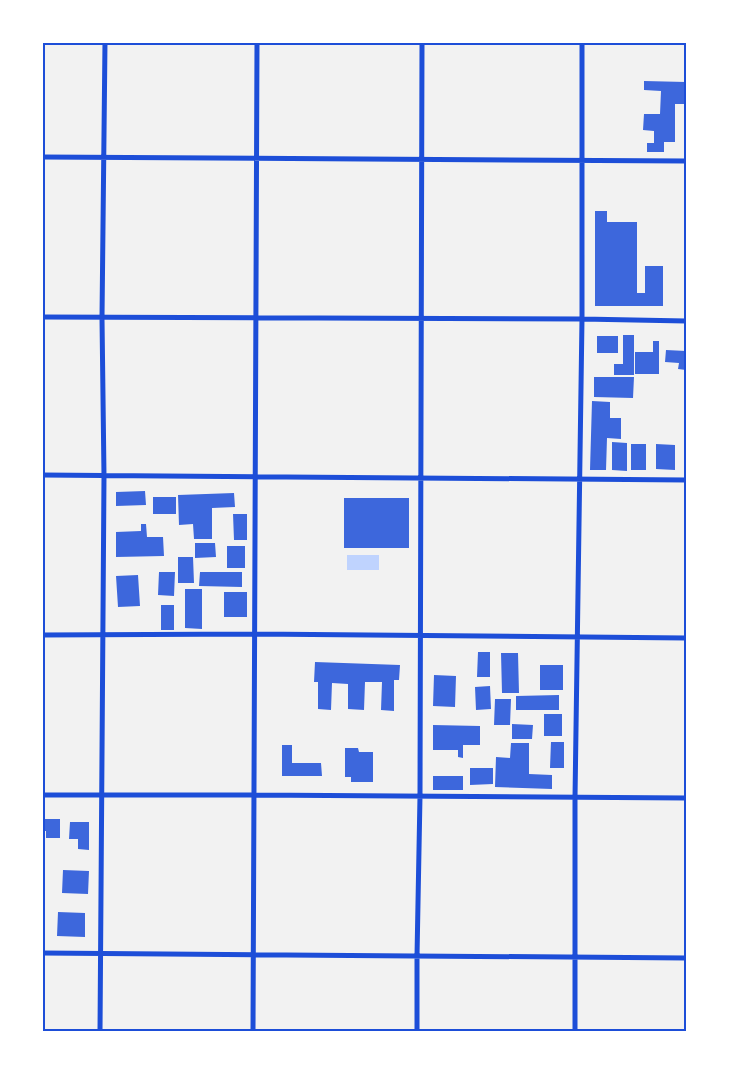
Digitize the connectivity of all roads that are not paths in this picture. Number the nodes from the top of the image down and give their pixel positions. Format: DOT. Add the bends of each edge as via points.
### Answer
graph roads {
  1 [pos="105,42"];
  2 [pos="258,42"];
  3 [pos="422,42"];
  4 [pos="582,42"];
  5 [pos="42,157"];
  6 [pos="105,158"];
  7 [pos="257,158"];
  8 [pos="422,160"];
  9 [pos="581,161"];
  10 [pos="686,162"];
  11 [pos="42,317"];
  12 [pos="102,318"];
  13 [pos="256,318"];
  14 [pos="422,319"];
  15 [pos="582,319"];
  16 [pos="686,321"];
  17 [pos="42,475"];
  18 [pos="104,476"];
  19 [pos="256,476"];
  20 [pos="420,479"];
  21 [pos="580,479"];
  22 [pos="686,480"];
  23 [pos="255,634"];
  24 [pos="42,635"];
  25 [pos="102,635"];
  26 [pos="420,636"];
  27 [pos="578,638"];
  28 [pos="686,638"];
  29 [pos="42,795"];
  30 [pos="254,795"];
  31 [pos="102,796"];
  32 [pos="420,796"];
  33 [pos="575,798"];
  34 [pos="686,798"];
  35 [pos="42,953"];
  36 [pos="101,954"];
  37 [pos="253,955"];
  38 [pos="417,956"];
  39 [pos="575,957"];
  40 [pos="686,958"];
  41 [pos="100,1032"];
  42 [pos="253,1032"];
  43 [pos="417,1032"];
  44 [pos="575,1032"];
  1 -- 6 [label="street"];
  2 -- 7 [label="street"];
  3 -- 8 [label="street"];
  4 -- 9 [label="street"];
  5 -- 6 [label="street"];
  6 -- 7 [label="street"];
  6 -- 12 [label="street"];
  7 -- 8 [label="street"];
  7 -- 13 [label="street"];
  8 -- 9 [label="street"];
  8 -- 14 [label="street"];
  9 -- 10 [label="street"];
  9 -- 15 [label="street"];
  11 -- 12 [label="street"];
  12 -- 13 [label="street"];
  12 -- 18 [label="street"];
  13 -- 14 [label="street"];
  13 -- 19 [label="street"];
  14 -- 15 [label="street"];
  14 -- 20 [label="street"];
  15 -- 16 [label="street"];
  15 -- 21 [label="street"];
  17 -- 18 [label="street"];
  18 -- 19 [label="street"];
  18 -- 25 [label="street"];
  19 -- 20 [label="street"];
  19 -- 23 [label="street"];
  20 -- 21 [label="street"];
  20 -- 26 [label="street"];
  21 -- 22 [label="street"];
  21 -- 27 [label="street"];
  23 -- 25 [label="street"];
  23 -- 26 [label="street"];
  23 -- 30 [label="street"];
  24 -- 25 [label="street"];
  25 -- 31 [label="street"];
  26 -- 27 [label="street"];
  26 -- 32 [label="street"];
  27 -- 28 [label="street"];
  27 -- 33 [label="street"];
  29 -- 31 [label="street"];
  30 -- 31 [label="street"];
  30 -- 32 [label="street"];
  30 -- 37 [label="street"];
  31 -- 36 [label="street"];
  32 -- 33 [label="street"];
  32 -- 38 [label="street"];
  33 -- 34 [label="street"];
  33 -- 39 [label="street"];
  35 -- 36 [label="street"];
  36 -- 37 [label="street"];
  36 -- 41 [label="street"];
  37 -- 38 [label="street"];
  37 -- 42 [label="street"];
  38 -- 39 [label="street"];
  38 -- 43 [label="street"];
  39 -- 40 [label="street"];
  39 -- 44 [label="street"];
}
